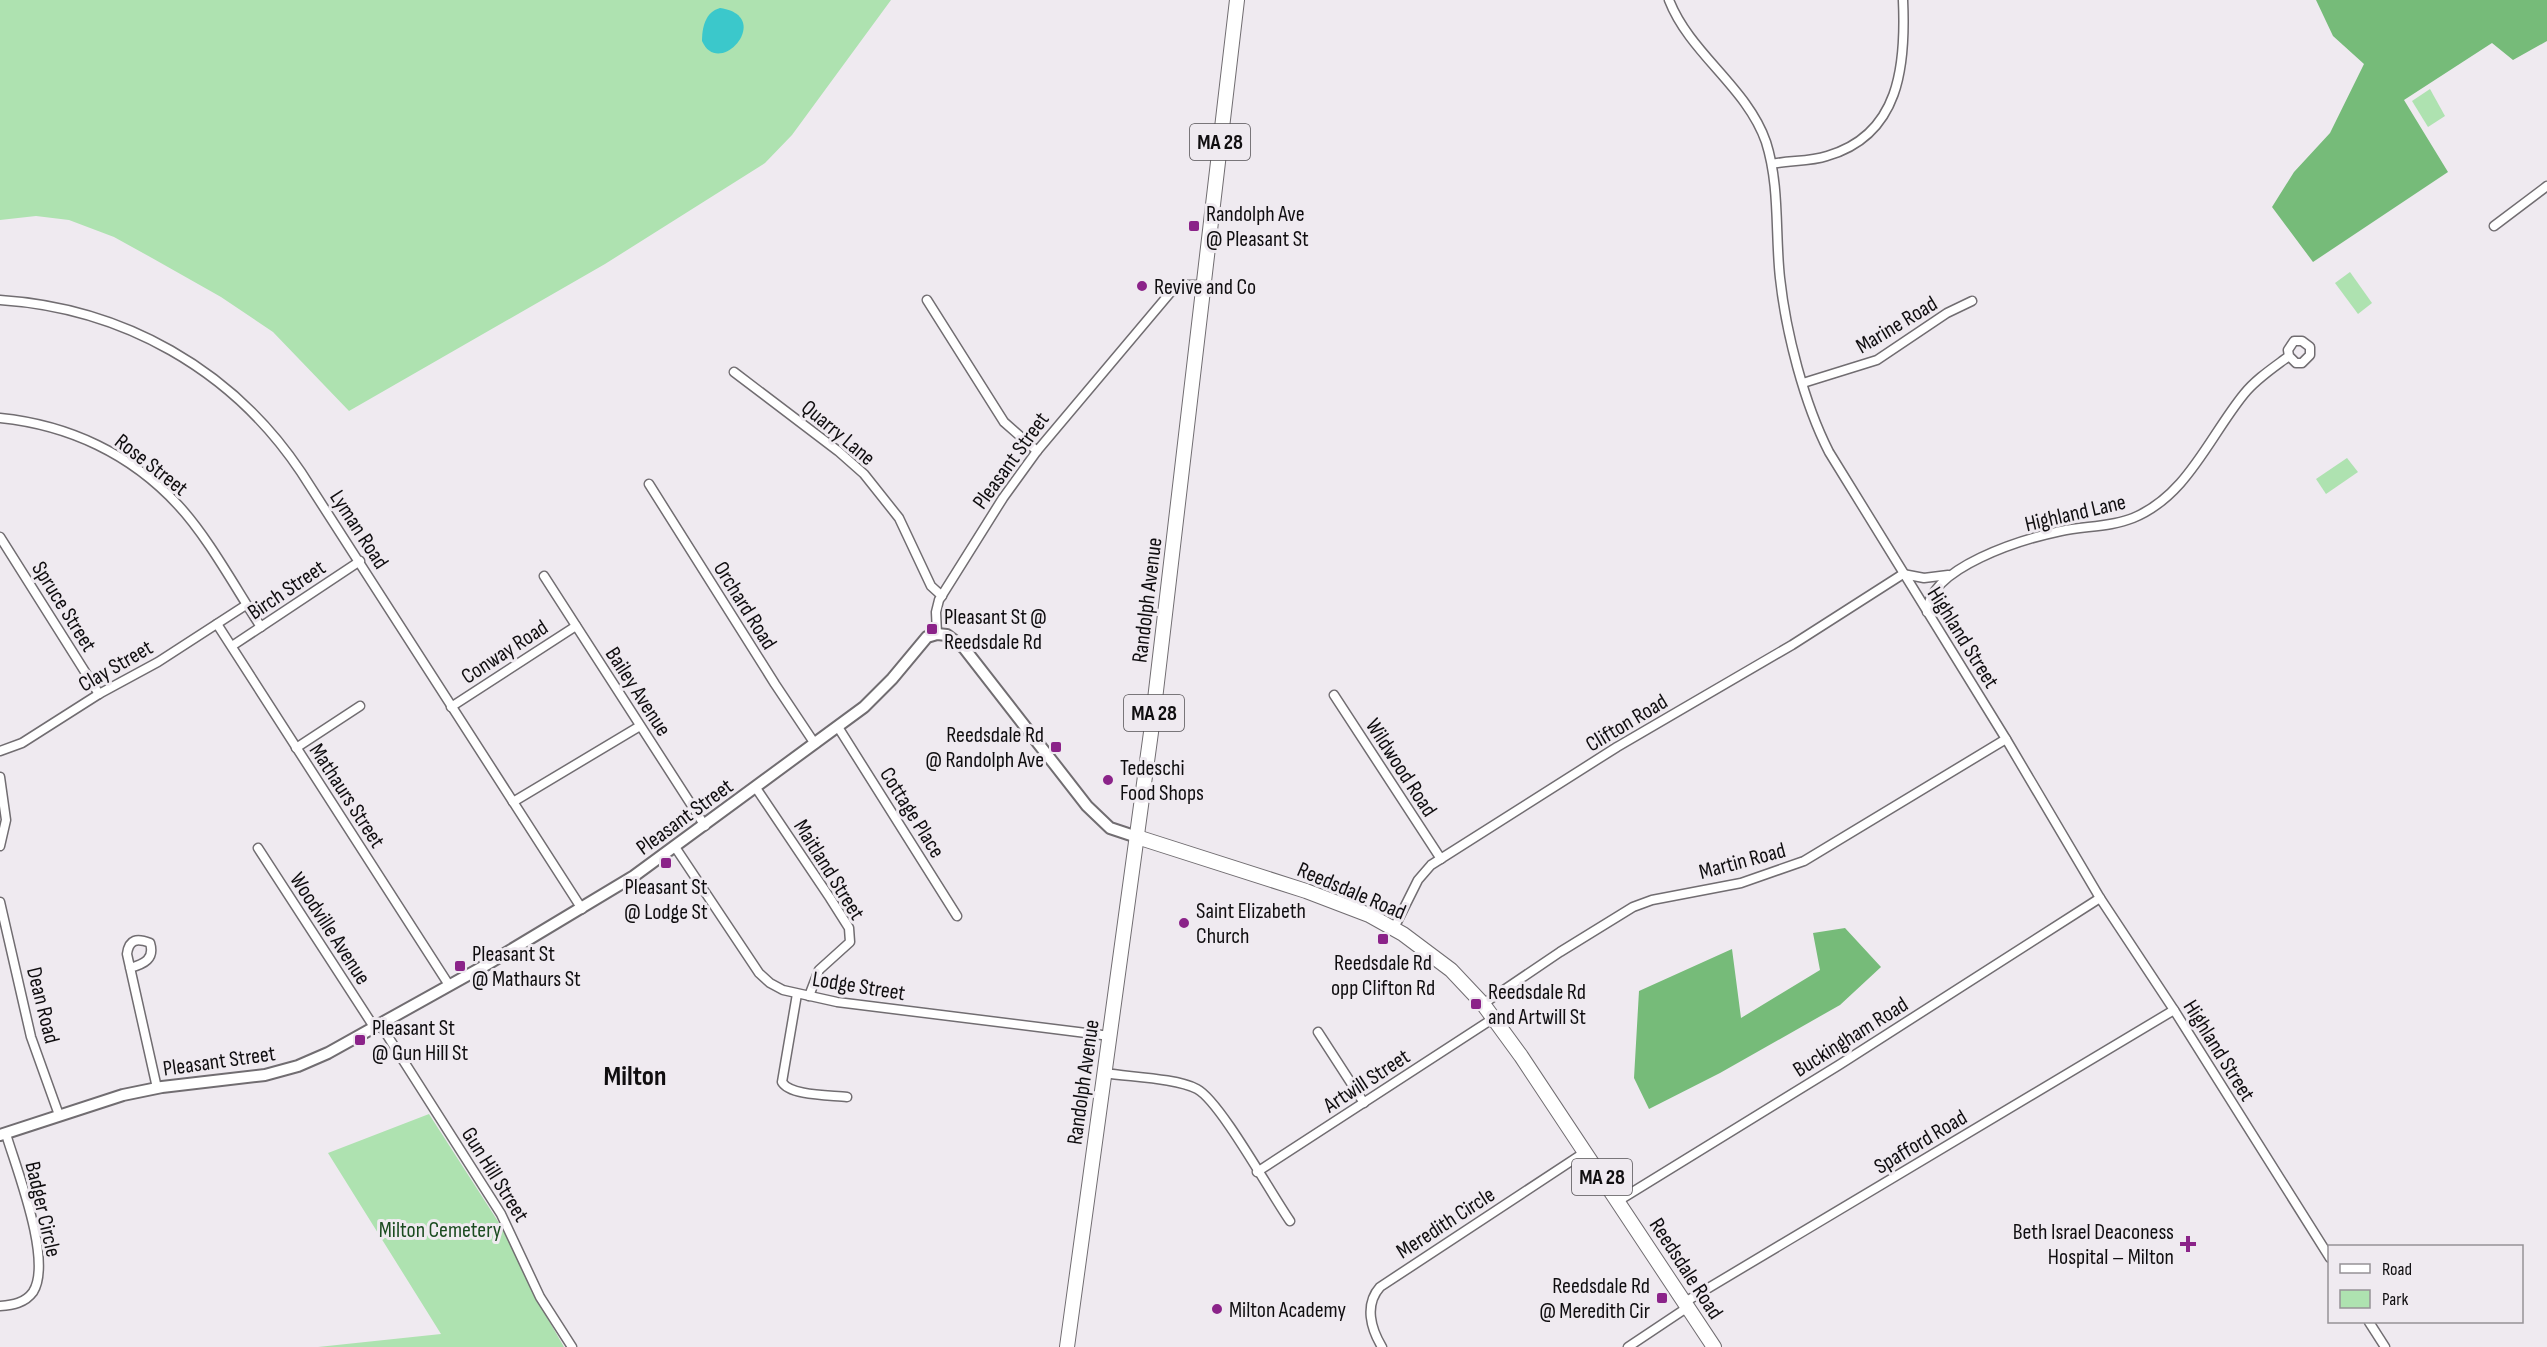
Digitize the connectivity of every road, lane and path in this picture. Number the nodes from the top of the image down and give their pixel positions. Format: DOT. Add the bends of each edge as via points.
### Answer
graph roads {
  1 [pos="1237,0"];
  2 [pos="1669,0"];
  3 [pos="1903,0"];
  4 [pos="1772,164"];
  5 [pos="2547,186"];
  6 [pos="2494,226"];
  7 [pos="1204,285"];
  8 [pos="0,300"];
  9 [pos="927,300"];
  10 [pos="1972,301"];
  11 [pos="2289,356"];
  12 [pos="734,372"];
  13 [pos="1803,383"];
  14 [pos="0,418"];
  15 [pos="1037,451"];
  16 [pos="648,484"];
  17 [pos="0,537"];
  18 [pos="360,561"];
  19 [pos="1903,574"];
  20 [pos="1948,575"];
  21 [pos="544,576"];
  22 [pos="942,596"];
  23 [pos="246,605"];
  24 [pos="1927,612"];
  25 [pos="217,624"];
  26 [pos="576,626"];
  27 [pos="261,627"];
  28 [pos="937,634"];
  29 [pos="232,646"];
  30 [pos="99,694"];
  31 [pos="1334,695"];
  32 [pos="360,706"];
  33 [pos="452,706"];
  34 [pos="640,726"];
  35 [pos="838,727"];
  36 [pos="2006,739"];
  37 [pos="815,744"];
  38 [pos="296,748"];
  39 [pos="0,751"];
  40 [pos="0,777"];
  41 [pos="756,788"];
  42 [pos="513,802"];
  43 [pos="705,826"];
  44 [pos="1137,837"];
  45 [pos="0,846"];
  46 [pos="258,848"];
  47 [pos="675,848"];
  48 [pos="1441,859"];
  49 [pos="2100,898"];
  50 [pos="0,902"];
  51 [pos="582,909"];
  52 [pos="957,916"];
  53 [pos="1394,928"];
  54 [pos="130,968"];
  55 [pos="449,985"];
  56 [pos="797,994"];
  57 [pos="809,996"];
  58 [pos="1483,1004"];
  59 [pos="2174,1010"];
  60 [pos="1494,1018"];
  61 [pos="377,1025"];
  62 [pos="1318,1032"];
  63 [pos="1110,1036"];
  64 [pos="1105,1073"];
  65 [pos="157,1088"];
  66 [pos="847,1097"];
  67 [pos="1364,1103"];
  68 [pos="58,1115"];
  69 [pos="3,1134"];
  70 [pos="1585,1152"];
  71 [pos="1257,1172"];
  72 [pos="1618,1201"];
  73 [pos="1290,1221"];
  74 [pos="2328,1255"];
  75 [pos="1686,1305"];
  76 [pos="0,1306"];
  77 [pos="2370,1323"];
  78 [pos="572,1347"];
  79 [pos="1067,1347"];
  80 [pos="1382,1347"];
  81 [pos="1628,1347"];
  82 [pos="1714,1347"];
  83 [pos="2385,1347"];
  1 -- 7 [label="main road, Randolph Avenue / MA 28"];
  2 -- 4 [label="street, Highland Street" via="1683,28 1756,122"];
  3 -- 4 [label="street" via="1900,75 1893,100 1878,123 1852,145 1831,155"];
  4 -- 13 [label="street, Highland Street" via="1780,278"];
  5 -- 6 [label="street"];
  7 -- 15 [label="street, Pleasant Street" via="1185,285 1170,294"];
  7 -- 44 [label="main road, Randolph Avenue / MA 28"];
  8 -- 18 [label="street, Lyman Road" via="62,308 108,321 163,345 212,376 246,405 282,445"];
  9 -- 15 [label="street" via="1004,423"];
  10 -- 13 [label="street, Marine Road" via="1877,360"];
  11 -- 20 [label="street, Highland Lane" via="2256,381 2221,425 2195,467 2150,512 2051,534 1986,555"];
  12 -- 22 [label="street, Quarry Lane" via="864,474 899,518 931,586"];
  13 -- 19 [label="street, Highland Street" via="1829,452"];
  14 -- 23 [label="street, Rose Street" via="78,435 135,467 179,506"];
  15 -- 22 [label="street, Pleasant Street"];
  16 -- 37 [label="street, Orchard Road"];
  17 -- 30 [label="street, Spruce Street"];
  18 -- 27 [label="street, Birch Street"];
  18 -- 33 [label="street, Lyman Road"];
  19 -- 20 [label="street, Highland Lane" via="1924,578"];
  19 -- 24 [label="street, Highland Street"];
  19 -- 48 [label="street, Clifton Road"];
  20 -- 24 [label="street, Highland Lane" via="1932,594"];
  21 -- 26 [label="street, Bailey Avenue"];
  22 -- 28 [label="street, Pleasant Street" via="936,612"];
  23 -- 25 [label="street, Clay Street"];
  23 -- 27 [label="street, Rose Street"];
  24 -- 36 [label="street, Highland Street"];
  25 -- 29 [label="street, Mathaurs Street"];
  25 -- 30 [label="street, Clay Street"];
  26 -- 33 [label="street, Conway Road"];
  26 -- 34 [label="street, Bailey Avenue"];
  27 -- 29 [label="street, Birch Street"];
  28 -- 35 [label="street, Pleasant Street" via="924,639 876,696"];
  28 -- 44 [label="street, Reedsdale Road" via="951,636 963,648 1096,815 1112,829"];
  29 -- 38 [label="street, Mathaurs Street"];
  30 -- 39 [label="street, Clay Street" via="22,743"];
  31 -- 48 [label="street, Wildwood Road"];
  32 -- 38 [label="street"];
  33 -- 42 [label="street, Lyman Road"];
  34 -- 42 [label="street"];
  34 -- 43 [label="street, Bailey Avenue"];
  35 -- 37 [label="street, Pleasant Street"];
  35 -- 52 [label="street, Cottage Place"];
  36 -- 49 [label="street, Highland Street"];
  36 -- 58 [label="street, Martin Road" via="1797,864 1741,883 1633,907"];
  37 -- 41 [label="street, Pleasant Street"];
  38 -- 55 [label="street, Mathaurs Street"];
  40 -- 45 [label="street" via="6,820"];
  41 -- 43 [label="street, Pleasant Street"];
  41 -- 57 [label="street, Maitland Street" via="850,932 850,942 819,970"];
  42 -- 51 [label="street, Lyman Road"];
  43 -- 47 [label="street, Pleasant Street"];
  44 -- 53 [label="main road, Reedsdale Road / MA 28" via="1340,903"];
  44 -- 63 [label="main road, Randolph Avenue"];
  46 -- 61 [label="street, Woodville Avenue"];
  47 -- 51 [label="street, Pleasant Street"];
  47 -- 56 [label="street, Lodge Street" via="759,973 776,987"];
  48 -- 53 [label="street, Clifton Road" via="1422,874"];
  49 -- 59 [label="street, Highland Street"];
  49 -- 72 [label="street, Buckingham Road"];
  50 -- 68 [label="street, Dean Road" via="28,1025"];
  51 -- 55 [label="street, Pleasant Street"];
  53 -- 58 [label="main road, Reedsdale Road / MA 28" via="1451,970"];
  54 -- 65 [label="street"];
  55 -- 61 [label="street, Pleasant Street"];
  56 -- 57 [label="street, Lodge Street"];
  56 -- 66 [label="street" via="782,1082 794,1091"];
  57 -- 63 [label="street, Lodge Street"];
  58 -- 60 [label="main road, Reedsdale Road / MA 28"];
  59 -- 74 [label="street, Highland Street"];
  59 -- 75 [label="street, Spafford Road"];
  60 -- 67 [label="street, Artwill Street"];
  60 -- 70 [label="main road, Reedsdale Road / MA 28"];
  61 -- 65 [label="street, Pleasant Street" via="318,1058 277,1073"];
  61 -- 78 [label="street, Gun Hill Street" via="498,1208 540,1297"];
  62 -- 67 [label="street"];
  63 -- 64 [label="main road, Randolph Avenue"];
  64 -- 71 [label="street" via="1181,1084 1204,1093"];
  64 -- 79 [label="main road, Randolph Avenue"];
  65 -- 68 [label="street, Pleasant Street"];
  67 -- 71 [label="street, Artwill Street"];
  68 -- 69 [label="street, Pleasant Street"];
  69 -- 76 [label="street, Badger Circle" via="37,1239 40,1266 39,1280 30,1296"];
  70 -- 72 [label="main road, Reedsdale Road / MA 28"];
  70 -- 80 [label="street, Meredith Circle" via="1380,1287 1372,1299 1370,1314"];
  71 -- 73 [label="street"];
  72 -- 75 [label="main road, Reedsdale Road / MA 28"];
  75 -- 81 [label="street"];
  75 -- 82 [label="main road, Reedsdale Road / MA 28"];
  77 -- 83 [label="street"];
}
